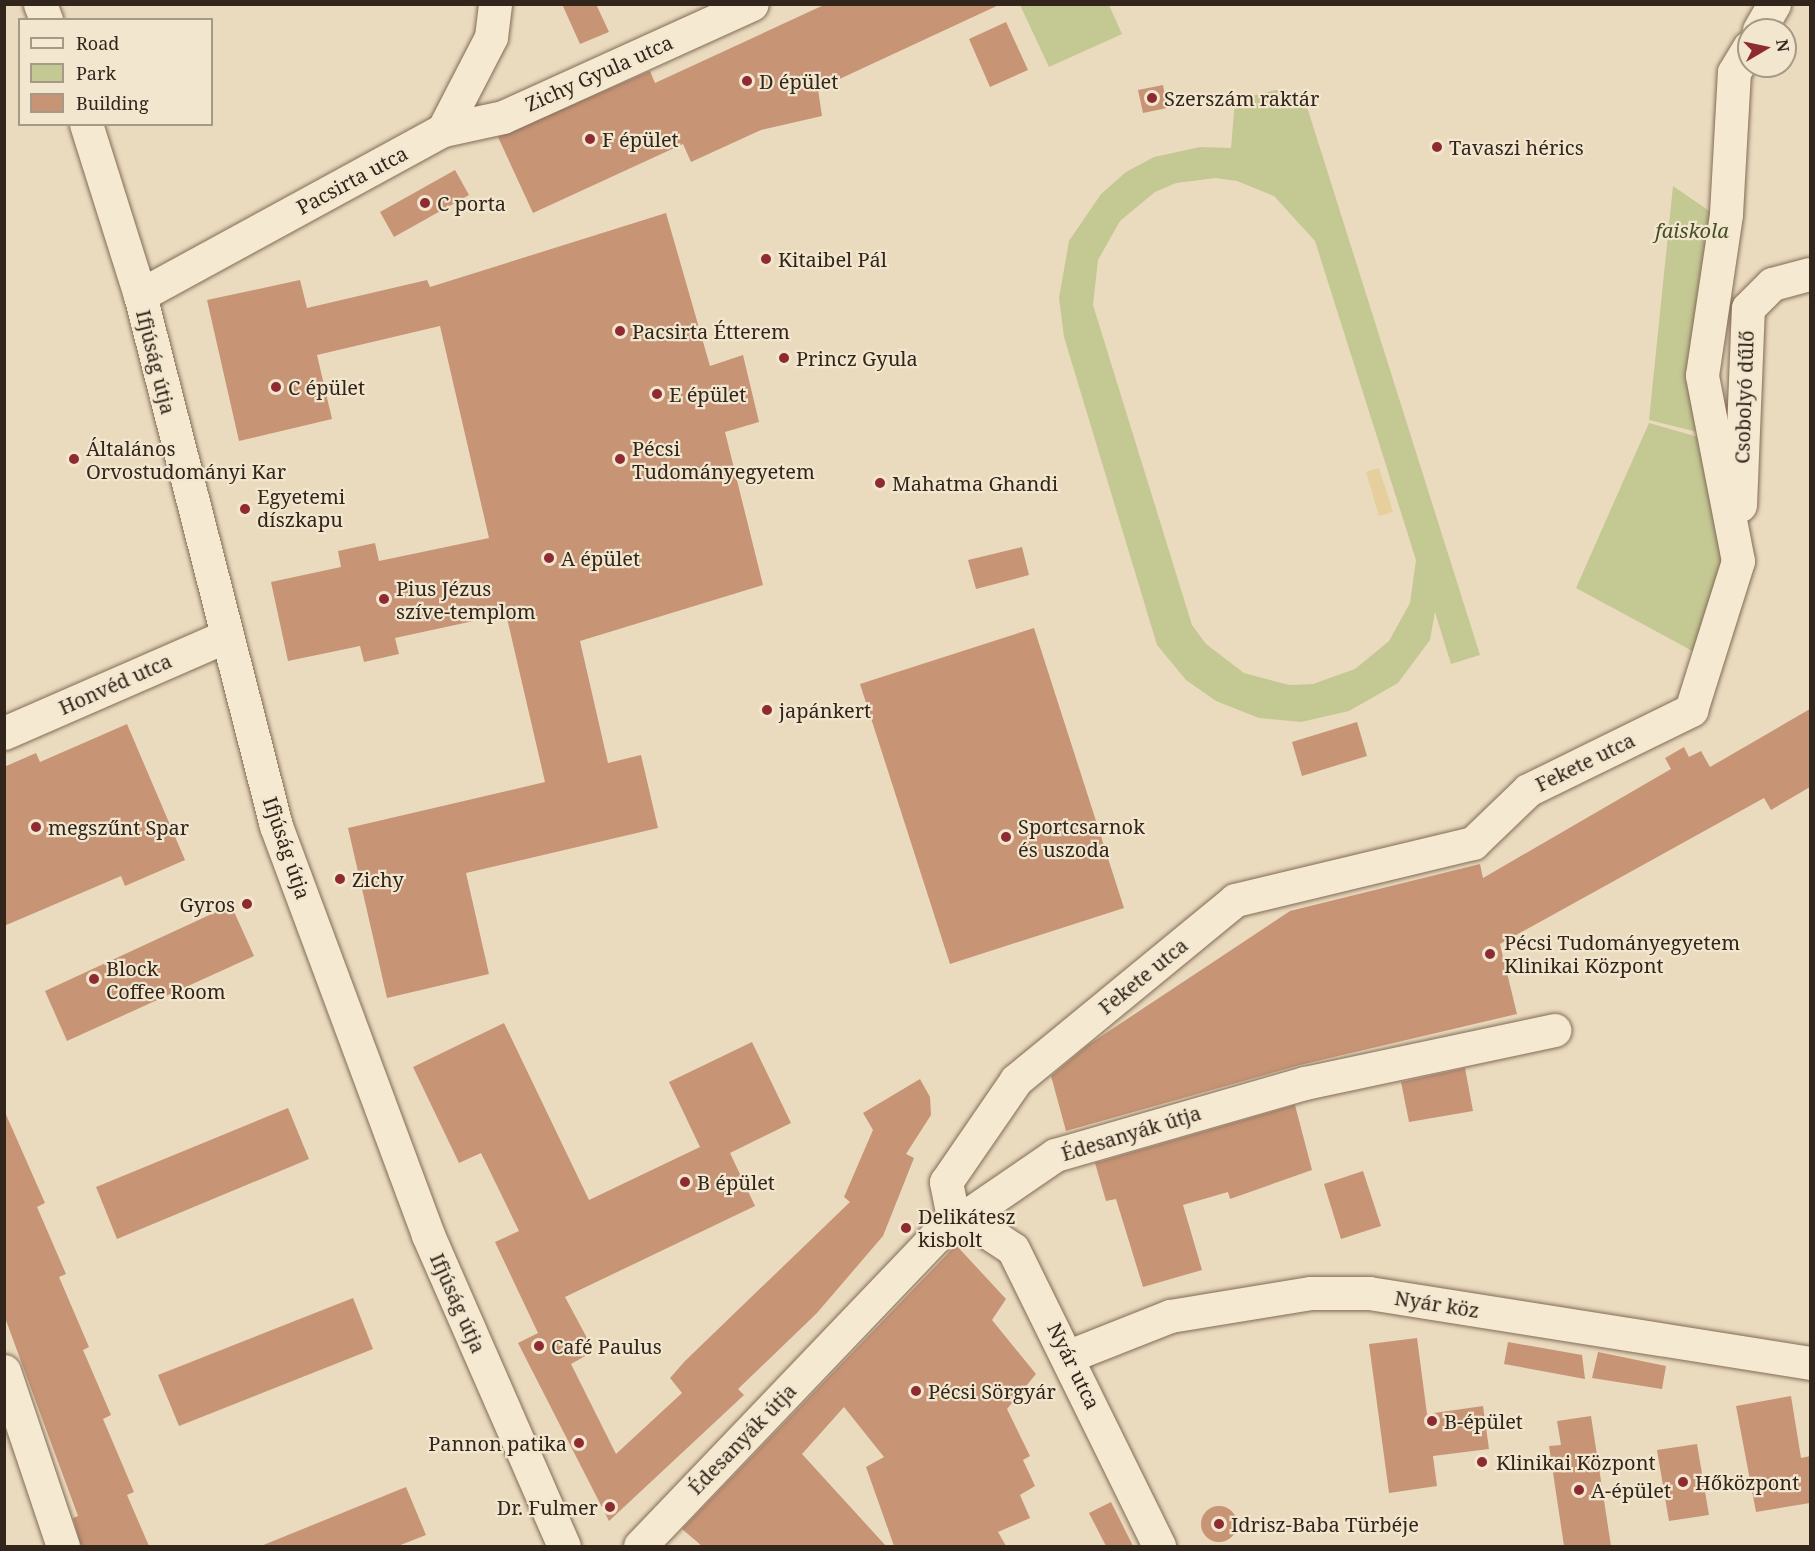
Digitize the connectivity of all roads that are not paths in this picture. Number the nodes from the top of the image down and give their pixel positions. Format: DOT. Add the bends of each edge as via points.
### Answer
graph roads {
  1 [pos="495,4"];
  2 [pos="752,4"];
  3 [pos="1774,4"];
  4 [pos="1766,18"];
  5 [pos="1737,67"];
  6 [pos="470,83"];
  7 [pos="503,117"];
  8 [pos="87,126"];
  9 [pos="443,130"];
  10 [pos="1810,274"];
  11 [pos="140,295"];
  12 [pos="1738,561"];
  13 [pos="226,636"];
  14 [pos="4,733"];
  15 [pos="1554,1030"];
  16 [pos="954,1222"];
  17 [pos="1069,1356"];
  18 [pos="1810,1363"];
  19 [pos="4,1371"];
  20 [pos="63,1546"];
  21 [pos="564,1546"];
  22 [pos="640,1546"];
  23 [pos="1160,1546"];
  1 -- 6 [label="street" via="491,36"];
  2 -- 7 [label="street, Zichy Gyula utca"];
  3 -- 4 [label="street"];
  5 -- 12 [label="street, Fekete utca" via="1725,214 1702,375"];
  6 -- 7 [label="street"];
  6 -- 9 [label="street"];
  7 -- 9 [label="street, Zichy Gyula utca"];
  8 -- 11 [label="street, Ifjúság útja"];
  9 -- 11 [label="street, Pacsirta utca"];
  10 -- 12 [label="street, Csobolyó dűlő" via="1772,284 1748,308"];
  11 -- 13 [label="street, Ifjúság útja"];
  12 -- 16 [label="street, Fekete utca" via="1691,710 1528,790 1473,843 1235,900 1016,1080 946,1182"];
  13 -- 14 [label="street, Honvéd utca"];
  13 -- 21 [label="street, Ifjúság útja" via="276,826 428,1235"];
  15 -- 16 [label="street, Édesanyák útja" via="1305,1083 1055,1155"];
  16 -- 17 [label="street, Nyár utca" via="975,1224 1013,1249"];
  16 -- 22 [label="street, Édesanyák útja"];
  17 -- 18 [label="street, Nyár köz" via="1170,1316 1311,1293 1369,1293"];
  17 -- 23 [label="street, Nyár utca"];
  19 -- 20 [label="street"];
}
